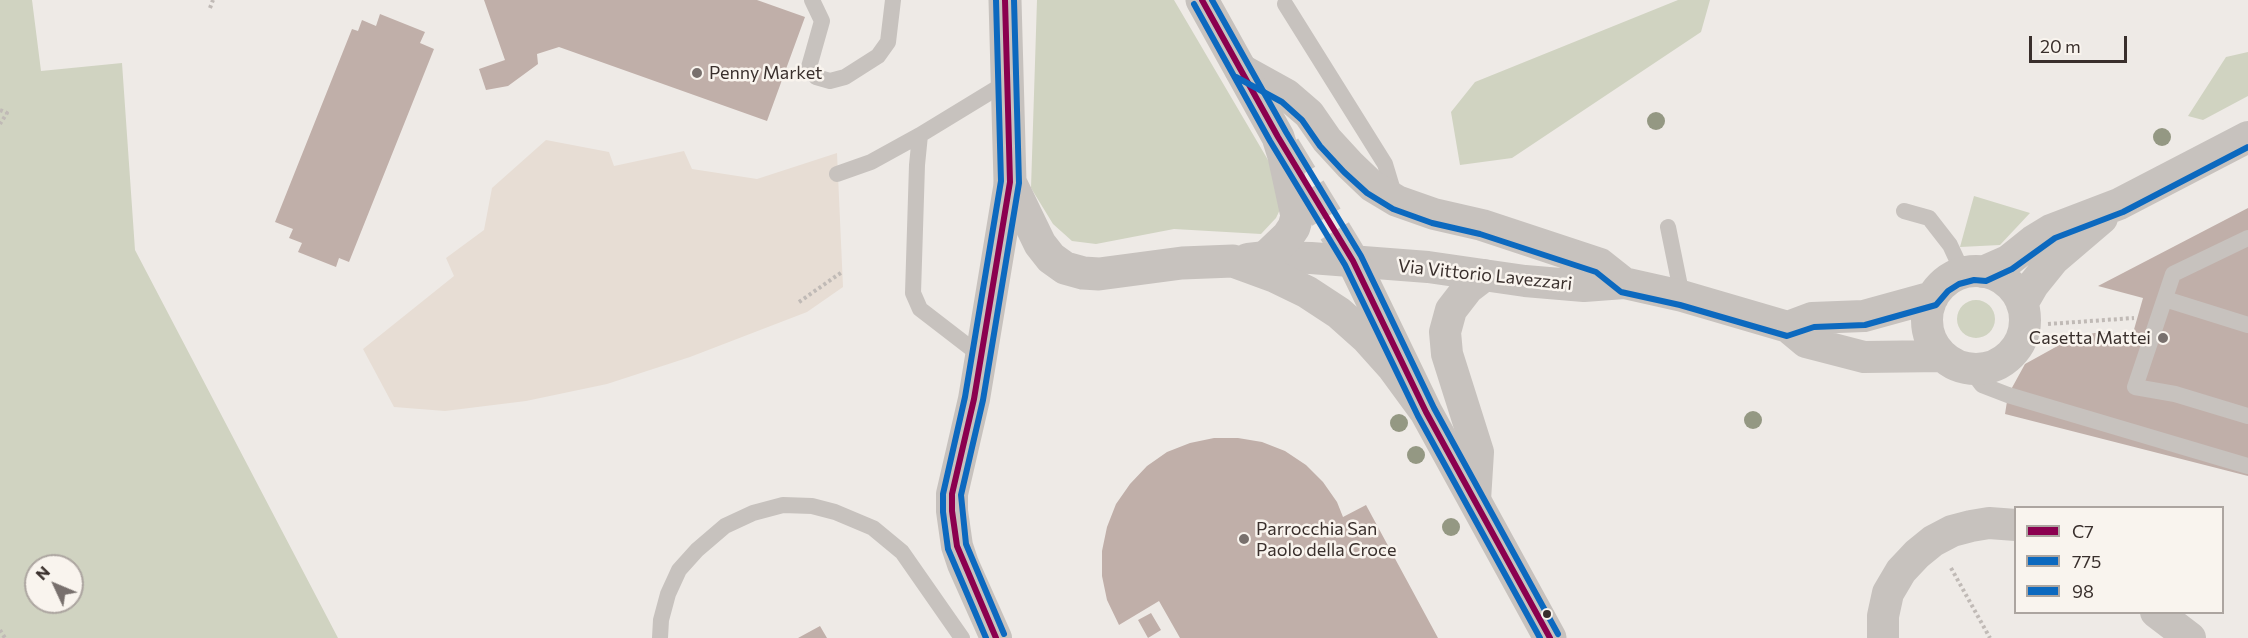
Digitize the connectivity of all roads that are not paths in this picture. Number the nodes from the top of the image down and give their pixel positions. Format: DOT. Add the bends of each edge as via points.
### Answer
graph roads {
  1 [pos="812,0"];
  2 [pos="892,0"];
  3 [pos="1005,0"];
  4 [pos="1202,0"];
  5 [pos="1285,4"];
  6 [pos="1240,69"];
  7 [pos="1007,82"];
  8 [pos="920,135"];
  9 [pos="2248,137"];
  10 [pos="837,174"];
  11 [pos="1010,182"];
  12 [pos="1396,201"];
  13 [pos="2119,204"];
  14 [pos="1904,211"];
  15 [pos="1668,227"];
  16 [pos="2243,244"];
  17 [pos="1266,257"];
  18 [pos="1233,261"];
  19 [pos="1353,261"];
  20 [pos="1973,272"];
  21 [pos="1485,275"];
  22 [pos="1624,283"];
  23 [pos="1682,296"];
  24 [pos="1932,297"];
  25 [pos="2165,300"];
  26 [pos="2023,315"];
  27 [pos="2248,325"];
  28 [pos="1788,327"];
  29 [pos="981,356"];
  30 [pos="1956,362"];
  31 [pos="1426,412"];
  32 [pos="2248,416"];
  33 [pos="2248,466"];
  34 [pos="1475,500"];
  35 [pos="2014,524"];
  36 [pos="2159,614"];
  37 [pos="660,638"];
  38 [pos="962,638"];
  39 [pos="996,638"];
  40 [pos="1550,638"];
  41 [pos="1883,638"];
  42 [pos="2190,638"];
  1 -- 2 [label="lane" via="822,21 809,67 816,77 830,81 845,77 879,56 888,42"];
  3 -- 7 [label="street"];
  4 -- 6 [label="street"];
  5 -- 12 [label="lane" via="1385,164"];
  6 -- 12 [label="street" via="1287,95 1309,114 1350,165"];
  6 -- 17 [label="street" via="1278,137 1297,216 1288,236"];
  7 -- 8 [label="lane"];
  7 -- 11 [label="street"];
  8 -- 10 [label="lane" via="871,162"];
  8 -- 29 [label="lane" via="913,293 920,309"];
  9 -- 13 [label="street, Via Vittorio Lavezzari"];
  11 -- 18 [label="street, Via Vittorio Lavezzari" via="1040,244 1065,268 1099,274"];
  11 -- 29 [label="street"];
  12 -- 22 [label="street" via="1600,264"];
  13 -- 20 [label="street, Via Vittorio Lavezzari" via="2051,230 2008,261"];
  13 -- 26 [label="street, Via Vittorio Lavezzari" via="2054,259 2033,285"];
  14 -- 20 [label="lane" via="1929,218"];
  15 -- 23 [label="lane"];
  16 -- 25 [label="lane" via="2173,274"];
  17 -- 18 [label="street, Via Vittorio Lavezzari"];
  17 -- 19 [label="street, Via Vittorio Lavezzari"];
  18 -- 31 [label="street" via="1274,276 1339,313 1368,338"];
  19 -- 21 [label="street, Via Vittorio Lavezzari"];
  19 -- 31 [label="street"];
  20 -- 24 [label="street, Via Vittorio Lavezzari" via="1942,284"];
  20 -- 26 [label="street" via="1996,275 2007,282 2016,292"];
  21 -- 22 [label="street, Via Vittorio Lavezzari" via="1584,286"];
  21 -- 34 [label="street" via="1468,288 1451,310 1444,332 1447,354 1478,452"];
  22 -- 23 [label="street, Via Vittorio Lavezzari"];
  23 -- 28 [label="street, Via Vittorio Lavezzari"];
  24 -- 28 [label="street, Via Vittorio Lavezzari" via="1864,316 1812,318"];
  24 -- 30 [label="street" via="1928,328 1933,344"];
  25 -- 27 [label="lane"];
  25 -- 32 [label="lane" via="2135,387 2175,394"];
  26 -- 30 [label="street, Via Vittorio Lavezzari" via="2021,338 2005,358 1982,368"];
  28 -- 30 [label="street, Via Vittorio Lavezzari" via="1806,342 1864,357"];
  29 -- 39 [label="street" via="952,494 952,511 963,564"];
  30 -- 33 [label="lane" via="1982,385 2008,395"];
  31 -- 34 [label="street"];
  34 -- 40 [label="street"];
  35 -- 41 [label="street" via="1952,531 1917,554 1888,593"];
  36 -- 42 [label="street"];
  37 -- 38 [label="lane" via="668,594 679,570 697,550 725,526 783,505 812,506 873,528 902,552"];
}
